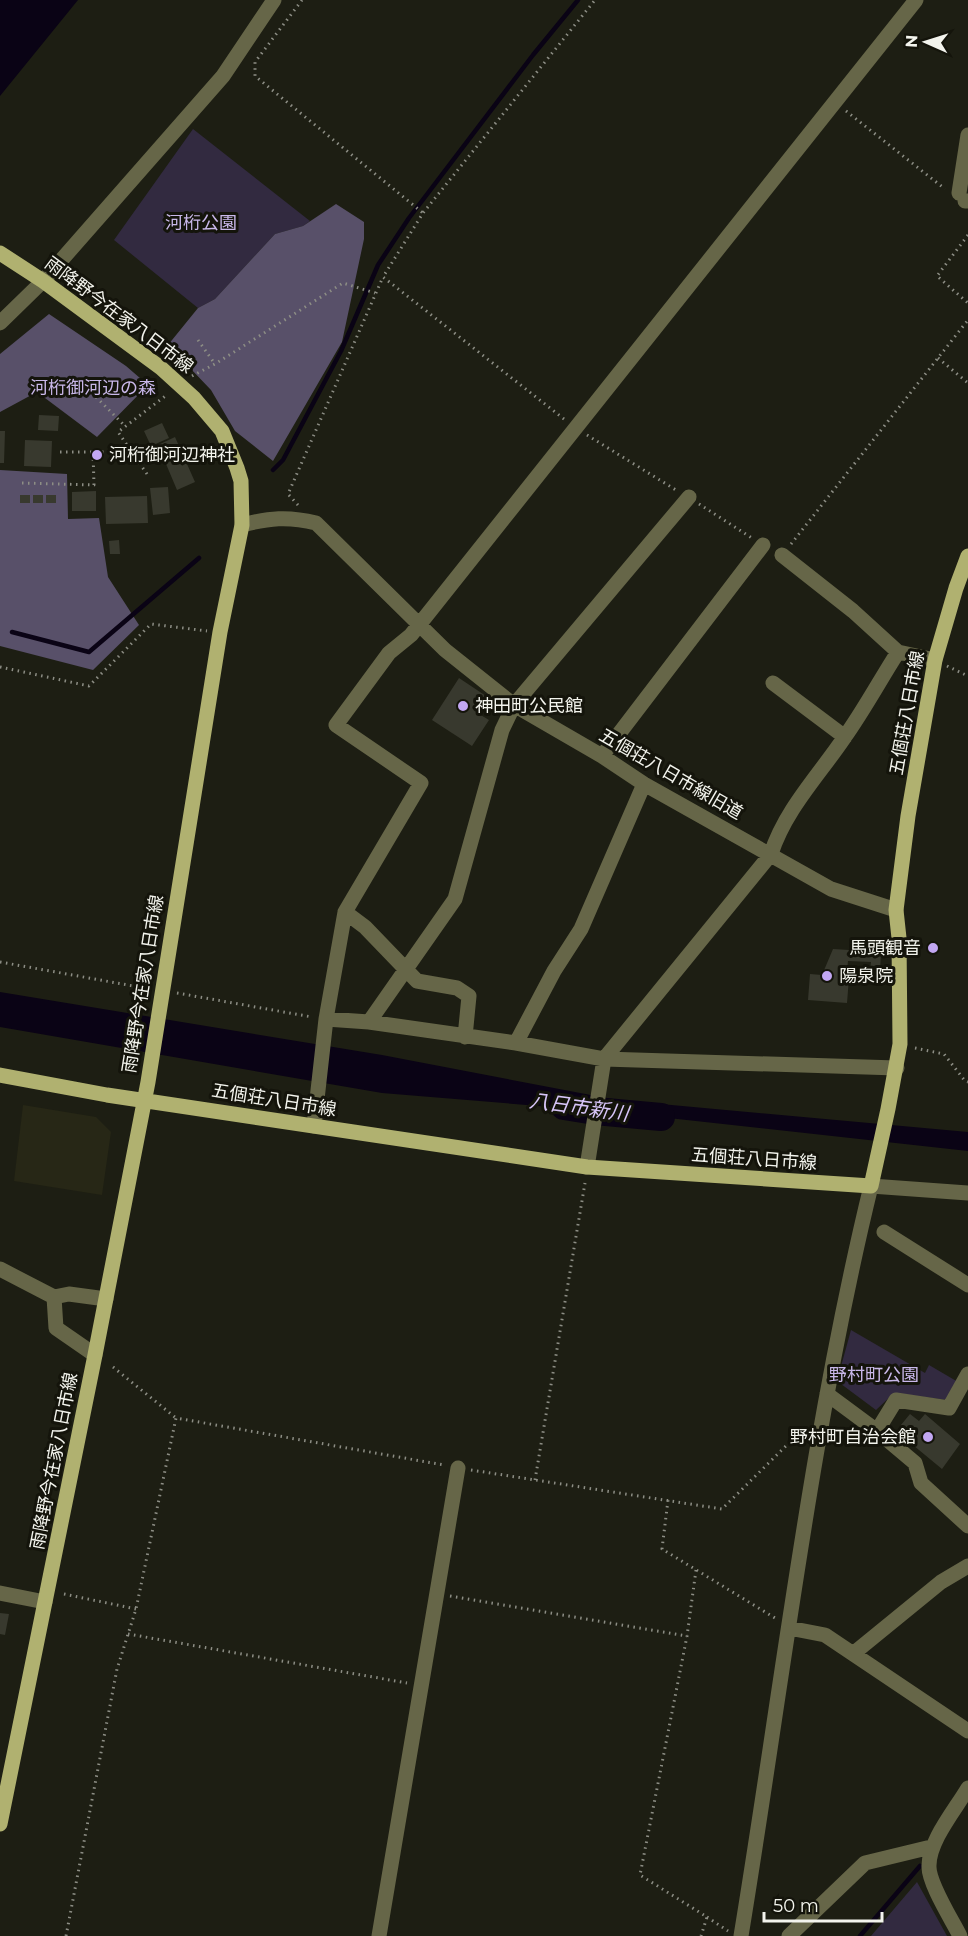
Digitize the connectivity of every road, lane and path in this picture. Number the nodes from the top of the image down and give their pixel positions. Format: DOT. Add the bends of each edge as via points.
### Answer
graph roads {
  1 [pos="274,0"];
  2 [pos="302,0"];
  3 [pos="595,0"];
  4 [pos="916,0"];
  5 [pos="836,103"];
  6 [pos="968,135"];
  7 [pos="964,198"];
  8 [pos="423,213"];
  9 [pos="968,235"];
  10 [pos="0,253"];
  11 [pos="383,277"];
  12 [pos="43,281"];
  13 [pos="374,293"];
  14 [pos="968,303"];
  15 [pos="968,320"];
  16 [pos="0,323"];
  17 [pos="198,340"];
  18 [pos="938,358"];
  19 [pos="215,364"];
  20 [pos="187,379"];
  21 [pos="968,382"];
  22 [pos="171,392"];
  23 [pos="96,397"];
  24 [pos="125,426"];
  25 [pos="576,429"];
  26 [pos="60,452"];
  27 [pos="93,452"];
  28 [pos="132,452"];
  29 [pos="147,474"];
  30 [pos="22,483"];
  31 [pos="689,497"];
  32 [pos="316,523"];
  33 [pos="242,525"];
  34 [pos="763,545"];
  35 [pos="782,555"];
  36 [pos="968,556"];
  37 [pos="418,626"];
  38 [pos="220,632"];
  39 [pos="898,652"];
  40 [pos="935,660"];
  41 [pos="0,667"];
  42 [pos="968,676"];
  43 [pos="773,683"];
  44 [pos="514,705"];
  45 [pos="845,737"];
  46 [pos="602,756"];
  47 [pos="644,784"];
  48 [pos="771,854"];
  49 [pos="896,910"];
  50 [pos="345,912"];
  51 [pos="0,962"];
  52 [pos="406,971"];
  53 [pos="145,988"];
  54 [pos="162,990"];
  55 [pos="326,1019"];
  56 [pos="369,1023"];
  57 [pos="465,1037"];
  58 [pos="516,1043"];
  59 [pos="900,1044"];
  60 [pos="604,1059"];
  61 [pos="897,1068"];
  62 [pos="0,1075"];
  63 [pos="968,1082"];
  64 [pos="144,1099"];
  65 [pos="315,1126"];
  66 [pos="587,1167"];
  67 [pos="871,1186"];
  68 [pos="968,1192"];
  69 [pos="884,1232"];
  70 [pos="0,1269"];
  71 [pos="968,1285"];
  72 [pos="54,1297"];
  73 [pos="106,1299"];
  74 [pos="95,1355"];
  75 [pos="113,1367"];
  76 [pos="968,1374"];
  77 [pos="827,1394"];
  78 [pos="176,1418"];
  79 [pos="877,1431"];
  80 [pos="794,1438"];
  81 [pos="458,1468"];
  82 [pos="535,1480"];
  83 [pos="668,1500"];
  84 [pos="968,1526"];
  85 [pos="968,1566"];
  86 [pos="696,1570"];
  87 [pos="0,1593"];
  88 [pos="64,1594"];
  89 [pos="436,1594"];
  90 [pos="45,1602"];
  91 [pos="136,1609"];
  92 [pos="789,1628"];
  93 [pos="128,1634"];
  94 [pos="687,1636"];
  95 [pos="854,1653"];
  96 [pos="421,1685"];
  97 [pos="968,1731"];
  98 [pos="968,1788"];
  99 [pos="0,1824"];
  100 [pos="932,1847"];
  101 [pos="707,1917"];
  102 [pos="66,1936"];
  103 [pos="379,1936"];
  104 [pos="701,1936"];
  105 [pos="735,1936"];
  106 [pos="741,1936"];
  107 [pos="789,1936"];
  108 [pos="960,1936"];
  1 -- 12 [label="street" via="223,76"];
  2 -- 8 [label="path" via="255,62 255,76"];
  3 -- 8 [label="path"];
  4 -- 5 [label="street"];
  5 -- 7 [label="path" via="948,192"];
  5 -- 25 [label="street"];
  6 -- 7 [label="street"];
  8 -- 11 [label="path"];
  9 -- 14 [label="path" via="937,276"];
  10 -- 12 [label="main road, 雨降野今在家八日市線"];
  11 -- 13 [label="path"];
  11 -- 25 [label="path"];
  12 -- 16 [label="street"];
  12 -- 33 [label="main road, 雨降野今在家八日市線" via="161,368 222,431 241,481"];
  13 -- 19 [label="path" via="343,283"];
  13 -- 32 [label="path" via="288,494"];
  15 -- 18 [label="path"];
  17 -- 19 [label="path"];
  18 -- 21 [label="path"];
  18 -- 35 [label="path"];
  19 -- 20 [label="path"];
  22 -- 24 [label="path"];
  23 -- 24 [label="path"];
  24 -- 28 [label="path" via="118,432"];
  25 -- 31 [label="path"];
  25 -- 37 [label="street"];
  26 -- 27 [label="path"];
  27 -- 28 [label="path"];
  27 -- 30 [label="path" via="93,485"];
  28 -- 29 [label="path"];
  31 -- 34 [label="path"];
  31 -- 44 [label="street"];
  32 -- 33 [label="street" via="270,518"];
  32 -- 37 [label="street, 五個荘八日市線旧道"];
  33 -- 38 [label="main road, 雨降野今在家八日市線"];
  34 -- 46 [label="street"];
  35 -- 39 [label="street"];
  36 -- 40 [label="main road, 五個荘八日市線"];
  37 -- 44 [label="street, 五個荘八日市線旧道"];
  37 -- 50 [label="street" via="389,653 336,724 421,783"];
  38 -- 41 [label="path" via="151,624 89,686"];
  38 -- 54 [label="main road, 雨降野今在家八日市線"];
  39 -- 40 [label="street"];
  39 -- 45 [label="street"];
  40 -- 42 [label="path"];
  40 -- 49 [label="main road, 五個荘八日市線"];
  43 -- 45 [label="street"];
  44 -- 46 [label="street, 五個荘八日市線旧道"];
  44 -- 52 [label="street" via="501,730 455,899"];
  45 -- 48 [label="street" via="798,801"];
  46 -- 47 [label="street, 五個荘八日市線旧道"];
  47 -- 48 [label="street, 五個荘八日市線旧道"];
  47 -- 58 [label="street" via="581,929"];
  48 -- 49 [label="street, 五個荘八日市線旧道" via="831,889"];
  48 -- 60 [label="street"];
  49 -- 59 [label="main road, 五個荘八日市線"];
  50 -- 52 [label="street" via="365,927"];
  50 -- 55 [label="street"];
  51 -- 53 [label="path"];
  52 -- 56 [label="street"];
  52 -- 57 [label="street" via="417,981 457,988 469,996"];
  54 -- 55 [label="path"];
  54 -- 64 [label="main road, 雨降野今在家八日市線"];
  55 -- 56 [label="street"];
  55 -- 65 [label="street"];
  56 -- 57 [label="street"];
  57 -- 58 [label="street"];
  58 -- 60 [label="street"];
  59 -- 61 [label="main road, 五個荘八日市線"];
  59 -- 63 [label="path" via="944,1054"];
  60 -- 61 [label="street"];
  60 -- 66 [label="street"];
  61 -- 67 [label="main road, 五個荘八日市線"];
  62 -- 64 [label="main road, 五個荘八日市線"];
  64 -- 65 [label="main road, 五個荘八日市線"];
  64 -- 73 [label="main road, 雨降野今在家八日市線"];
  65 -- 66 [label="main road, 五個荘八日市線"];
  66 -- 67 [label="main road, 五個荘八日市線"];
  66 -- 82 [label="path"];
  67 -- 68 [label="street"];
  67 -- 77 [label="street"];
  69 -- 71 [label="street"];
  70 -- 72 [label="street"];
  72 -- 73 [label="street" via="69,1294"];
  72 -- 74 [label="street" via="56,1328"];
  73 -- 74 [label="main road, 雨降野今在家八日市線"];
  74 -- 90 [label="main road, 雨降野今在家八日市線"];
  75 -- 78 [label="path"];
  76 -- 79 [label="street" via="949,1408 896,1400"];
  77 -- 79 [label="street"];
  77 -- 92 [label="street"];
  78 -- 81 [label="path"];
  78 -- 91 [label="path"];
  79 -- 84 [label="street" via="915,1463 921,1483"];
  80 -- 83 [label="path" via="722,1509"];
  81 -- 82 [label="path"];
  81 -- 89 [label="street"];
  82 -- 83 [label="path"];
  83 -- 86 [label="path" via="662,1548"];
  85 -- 95 [label="street" via="941,1582"];
  86 -- 92 [label="path"];
  86 -- 94 [label="path"];
  87 -- 90 [label="street"];
  88 -- 91 [label="path"];
  89 -- 94 [label="path"];
  89 -- 96 [label="street"];
  90 -- 99 [label="main road, 雨降野今在家八日市線"];
  91 -- 93 [label="path"];
  92 -- 95 [label="street" via="825,1635"];
  92 -- 106 [label="street"];
  93 -- 96 [label="path"];
  93 -- 102 [label="path" via="117,1669"];
  94 -- 101 [label="path" via="640,1875"];
  95 -- 97 [label="street"];
  96 -- 103 [label="street"];
  98 -- 100 [label="street"];
  100 -- 107 [label="street" via="865,1863"];
  100 -- 108 [label="street" via="928,1869"];
  101 -- 104 [label="path"];
  101 -- 105 [label="path"];
}
